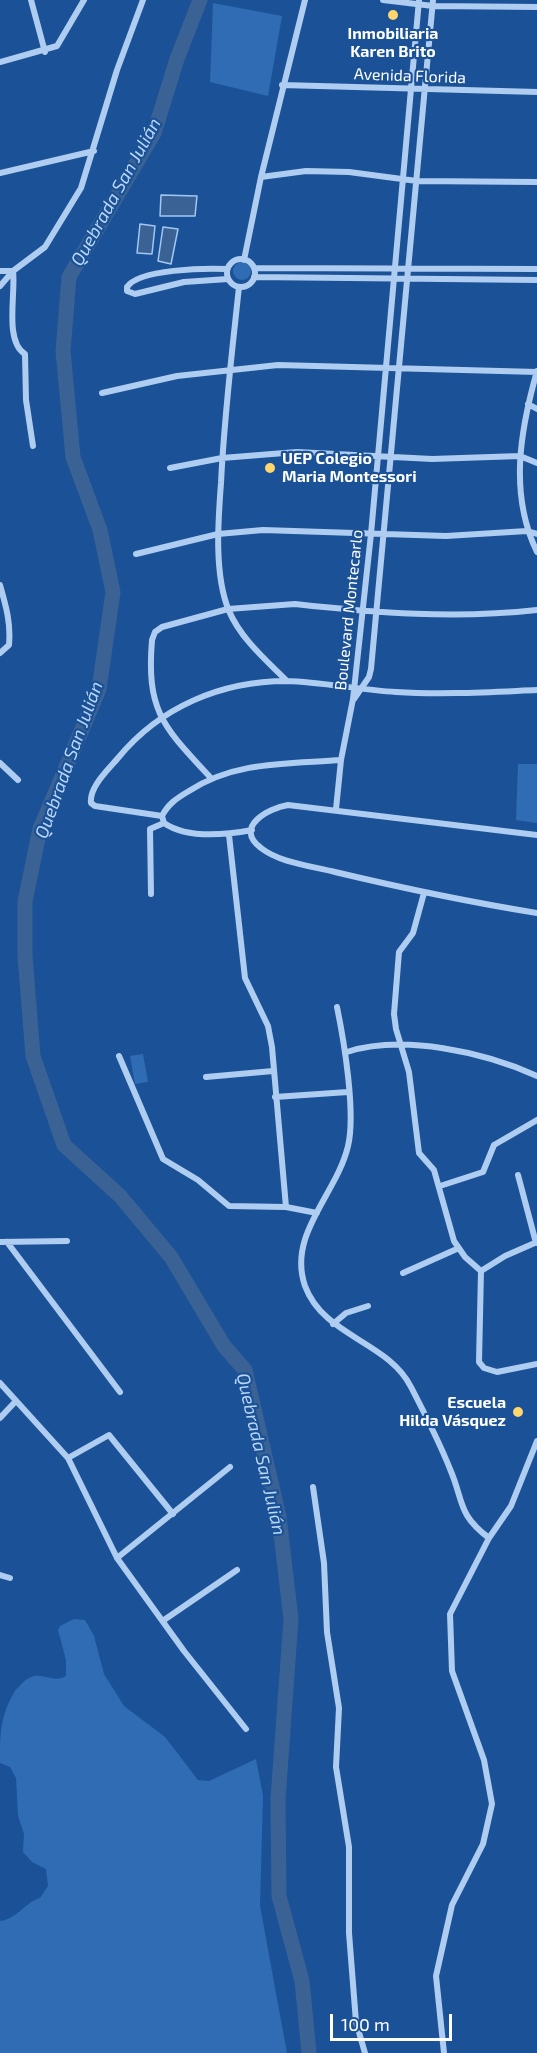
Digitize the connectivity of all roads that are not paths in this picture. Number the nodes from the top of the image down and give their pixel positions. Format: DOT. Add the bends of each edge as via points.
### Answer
graph roads {
  1 [pos="31,0"];
  2 [pos="84,0"];
  3 [pos="143,0"];
  4 [pos="305,0"];
  5 [pos="383,0"];
  6 [pos="419,2"];
  7 [pos="433,3"];
  8 [pos="537,7"];
  9 [pos="45,51"];
  10 [pos="0,62"];
  11 [pos="282,86"];
  12 [pos="411,90"];
  13 [pos="425,90"];
  14 [pos="537,92"];
  15 [pos="94,151"];
  16 [pos="0,173"];
  17 [pos="261,177"];
  18 [pos="404,180"];
  19 [pos="417,182"];
  20 [pos="537,182"];
  21 [pos="244,260"];
  22 [pos="396,267"];
  23 [pos="254,268"];
  24 [pos="408,268"];
  25 [pos="227,269"];
  26 [pos="537,269"];
  27 [pos="0,271"];
  28 [pos="13,271"];
  29 [pos="254,277"];
  30 [pos="395,277"];
  31 [pos="407,278"];
  32 [pos="228,279"];
  33 [pos="537,280"];
  34 [pos="0,286"];
  35 [pos="239,287"];
  36 [pos="230,369"];
  37 [pos="387,369"];
  38 [pos="398,369"];
  39 [pos="537,372"];
  40 [pos="102,393"];
  41 [pos="528,404"];
  42 [pos="537,409"];
  43 [pos="33,446"];
  44 [pos="378,456"];
  45 [pos="520,456"];
  46 [pos="390,457"];
  47 [pos="222,458"];
  48 [pos="537,464"];
  49 [pos="170,468"];
  50 [pos="527,531"];
  51 [pos="218,534"];
  52 [pos="371,534"];
  53 [pos="537,534"];
  54 [pos="384,535"];
  55 [pos="537,552"];
  56 [pos="136,554"];
  57 [pos="0,585"];
  58 [pos="228,609"];
  59 [pos="537,609"];
  60 [pos="362,612"];
  61 [pos="376,613"];
  62 [pos="0,653"];
  63 [pos="287,681"];
  64 [pos="354,689"];
  65 [pos="362,689"];
  66 [pos="537,690"];
  67 [pos="353,699"];
  68 [pos="159,718"];
  69 [pos="341,760"];
  70 [pos="0,763"];
  71 [pos="210,777"];
  72 [pos="18,780"];
  73 [pos="336,809"];
  74 [pos="163,819"];
  75 [pos="252,830"];
  76 [pos="229,835"];
  77 [pos="537,835"];
  78 [pos="424,893"];
  79 [pos="151,894"];
  80 [pos="537,913"];
  81 [pos="337,1007"];
  82 [pos="403,1046"];
  83 [pos="346,1052"];
  84 [pos="119,1056"];
  85 [pos="273,1071"];
  86 [pos="537,1076"];
  87 [pos="206,1077"];
  88 [pos="348,1092"];
  89 [pos="275,1097"];
  90 [pos="537,1120"];
  91 [pos="518,1175"];
  92 [pos="440,1186"];
  93 [pos="286,1208"];
  94 [pos="317,1213"];
  95 [pos="67,1241"];
  96 [pos="4,1242"];
  97 [pos="537,1243"];
  98 [pos="459,1248"];
  99 [pos="482,1271"];
  100 [pos="403,1273"];
  101 [pos="368,1306"];
  102 [pos="333,1324"];
  103 [pos="537,1364"];
  104 [pos="0,1383"];
  105 [pos="120,1392"];
  106 [pos="15,1402"];
  107 [pos="0,1418"];
  108 [pos="537,1441"];
  109 [pos="68,1458"];
  110 [pos="230,1467"];
  111 [pos="313,1487"];
  112 [pos="173,1514"];
  113 [pos="489,1538"];
  114 [pos="117,1558"];
  115 [pos="237,1570"];
  116 [pos="0,1575"];
  117 [pos="10,1578"];
  118 [pos="164,1620"];
  119 [pos="246,1729"];
  120 [pos="365,2053"];
  121 [pos="444,2053"];
  1 -- 9 [label="street"];
  2 -- 9 [label="street" via="57,46"];
  3 -- 15 [label="street" via="117,70"];
  4 -- 11 [label="street"];
  5 -- 6 [label="street"];
  6 -- 7 [label="street"];
  6 -- 12 [label="street, Boulevard Montecarlo"];
  7 -- 8 [label="street"];
  7 -- 13 [label="street, Boulevard Montecarlo"];
  9 -- 10 [label="street"];
  11 -- 12 [label="street, Avenida Florida"];
  11 -- 17 [label="street"];
  12 -- 13 [label="street, Avenida Florida"];
  12 -- 18 [label="street, Boulevard Montecarlo"];
  13 -- 14 [label="street, Avenida Florida"];
  13 -- 19 [label="street, Boulevard Montecarlo"];
  15 -- 16 [label="street"];
  15 -- 28 [label="street" via="81,188 45,247"];
  17 -- 18 [label="street" via="306,171"];
  17 -- 21 [label="street"];
  18 -- 19 [label="street"];
  18 -- 22 [label="street, Boulevard Montecarlo"];
  19 -- 20 [label="street"];
  19 -- 24 [label="street, Boulevard Montecarlo"];
  21 -- 23 [label="street"];
  21 -- 25 [label="street" via="234,261"];
  22 -- 23 [label="street"];
  22 -- 24 [label="street"];
  22 -- 30 [label="street, Boulevard Montecarlo"];
  23 -- 29 [label="street"];
  24 -- 26 [label="street"];
  24 -- 31 [label="street, Boulevard Montecarlo"];
  25 -- 32 [label="street"];
  25 -- 32 [label="street" via="181,269 134,281 127,291 135,294 184,282"];
  27 -- 28 [label="street"];
  28 -- 34 [label="street"];
  28 -- 43 [label="street" via="14,339 25,354"];
  29 -- 30 [label="street"];
  29 -- 35 [label="street" via="249,285"];
  30 -- 31 [label="street"];
  30 -- 37 [label="street, Boulevard Montecarlo"];
  31 -- 33 [label="street"];
  31 -- 38 [label="street, Boulevard Montecarlo"];
  32 -- 35 [label="street"];
  35 -- 36 [label="street"];
  36 -- 37 [label="street" via="302,364"];
  36 -- 40 [label="street"];
  36 -- 47 [label="street"];
  37 -- 38 [label="street"];
  37 -- 44 [label="street, Boulevard Montecarlo"];
  38 -- 39 [label="street"];
  38 -- 46 [label="street, Boulevard Montecarlo"];
  39 -- 41 [label="street"];
  41 -- 42 [label="street"];
  41 -- 45 [label="street"];
  44 -- 46 [label="street"];
  44 -- 47 [label="street" via="297,452"];
  44 -- 52 [label="street, Boulevard Montecarlo"];
  45 -- 46 [label="street"];
  45 -- 48 [label="street"];
  45 -- 50 [label="street" via="521,499"];
  46 -- 54 [label="street, Boulevard Montecarlo"];
  47 -- 49 [label="street"];
  47 -- 51 [label="street"];
  50 -- 53 [label="street"];
  50 -- 54 [label="street" via="466,536"];
  50 -- 55 [label="street"];
  51 -- 52 [label="street" via="287,529"];
  51 -- 56 [label="street"];
  51 -- 58 [label="street"];
  52 -- 54 [label="street"];
  52 -- 60 [label="street, Boulevard Montecarlo"];
  54 -- 61 [label="street, Boulevard Montecarlo"];
  57 -- 62 [label="street" via="10,631 9,645"];
  58 -- 60 [label="street" via="295,604"];
  58 -- 63 [label="street" via="246,639"];
  58 -- 68 [label="street" via="155,632 151,683"];
  59 -- 61 [label="street" via="463,616"];
  60 -- 61 [label="street"];
  60 -- 64 [label="street, Boulevard Montecarlo"];
  61 -- 65 [label="street, Boulevard Montecarlo" via="371,669"];
  63 -- 64 [label="street"];
  63 -- 68 [label="street" via="221,690 182,704"];
  64 -- 65 [label="street"];
  64 -- 67 [label="street, Boulevard Montecarlo"];
  65 -- 66 [label="street" via="468,693"];
  65 -- 67 [label="street, Boulevard Montecarlo"];
  67 -- 69 [label="street"];
  68 -- 71 [label="street"];
  68 -- 74 [label="street" via="124,751 96,785 90,799 91,804 102,808"];
  69 -- 71 [label="street" via="250,767"];
  69 -- 73 [label="street"];
  70 -- 72 [label="street"];
  71 -- 74 [label="street" via="172,802"];
  73 -- 75 [label="street" via="275,807 256,820"];
  73 -- 77 [label="street"];
  74 -- 76 [label="street" via="180,831"];
  74 -- 79 [label="street" via="150,829"];
  75 -- 76 [label="street"];
  75 -- 78 [label="street" via="260,848 272,854"];
  76 -- 85 [label="street" via="244,978 268,1026"];
  78 -- 80 [label="street"];
  78 -- 82 [label="street" via="413,933 399,952 394,1014"];
  81 -- 83 [label="street"];
  82 -- 83 [label="street"];
  82 -- 86 [label="street" via="447,1048 503,1062"];
  82 -- 92 [label="street" via="412,1085 419,1153 434,1170"];
  83 -- 88 [label="street"];
  84 -- 93 [label="street" via="163,1159 198,1180 229,1206"];
  85 -- 87 [label="street"];
  85 -- 89 [label="street"];
  88 -- 89 [label="street"];
  88 -- 94 [label="street" via="348,1147"];
  89 -- 93 [label="street"];
  90 -- 92 [label="street" via="494,1145 483,1172"];
  91 -- 97 [label="street"];
  92 -- 98 [label="street" via="448,1223"];
  93 -- 94 [label="street"];
  94 -- 102 [label="street" via="304,1239 301,1271 315,1303"];
  95 -- 96 [label="street"];
  96 -- 105 [label="street"];
  97 -- 99 [label="street"];
  98 -- 99 [label="street"];
  98 -- 100 [label="street"];
  99 -- 103 [label="street" via="479,1362 497,1372"];
  101 -- 102 [label="street" via="346,1313"];
  102 -- 113 [label="street" via="399,1368 447,1463 459,1502 474,1527"];
  104 -- 106 [label="street"];
  106 -- 107 [label="street"];
  106 -- 109 [label="street"];
  108 -- 113 [label="street" via="512,1506"];
  109 -- 112 [label="street" via="109,1436"];
  109 -- 114 [label="street"];
  110 -- 112 [label="street"];
  111 -- 120 [label="street" via="324,1563 327,1632 339,1708 336,1767 349,1847 349,1933 356,2022"];
  112 -- 114 [label="street"];
  113 -- 121 [label="street" via="450,1614 452,1671 484,1760 492,1804 483,1844 452,1905 436,1976"];
  114 -- 118 [label="street"];
  115 -- 118 [label="street"];
  116 -- 117 [label="street"];
  118 -- 119 [label="street"];
}
